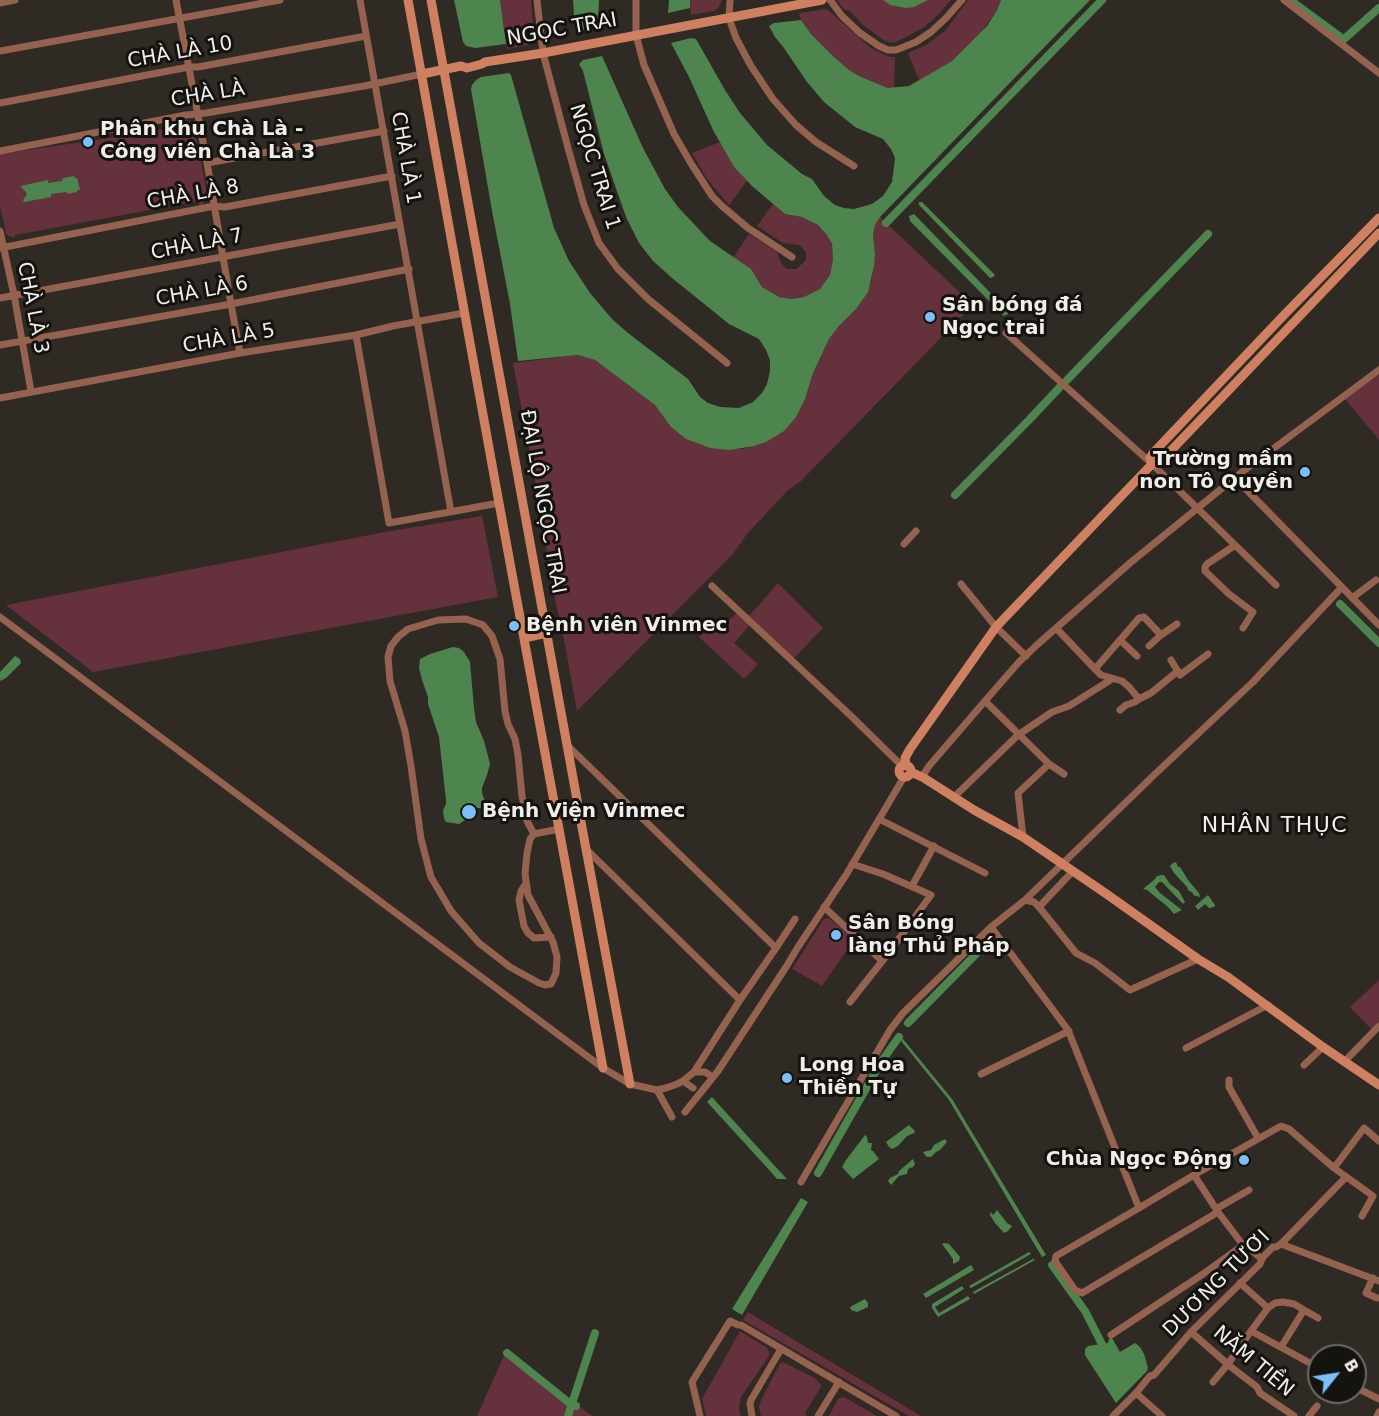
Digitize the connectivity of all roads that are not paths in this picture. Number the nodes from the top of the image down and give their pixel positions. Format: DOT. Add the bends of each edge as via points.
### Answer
graph roads {
  1 [pos="15,0"];
  2 [pos="176,0"];
  3 [pos="280,0"];
  4 [pos="360,0"];
  5 [pos="408,0"];
  6 [pos="431,0"];
  7 [pos="537,0"];
  8 [pos="636,0"];
  9 [pos="730,0"];
  10 [pos="822,0"];
  11 [pos="830,0"];
  12 [pos="962,0"];
  13 [pos="1284,0"];
  14 [pos="0,3"];
  15 [pos="729,18"];
  16 [pos="179,19"];
  17 [pos="636,35"];
  18 [pos="366,36"];
  19 [pos="0,51"];
  20 [pos="543,52"];
  21 [pos="189,67"];
  22 [pos="443,69"];
  23 [pos="1379,73"];
  24 [pos="422,74"];
  25 [pos="375,83"];
  26 [pos="0,103"];
  27 [pos="197,114"];
  28 [pos="384,131"];
  29 [pos="0,151"];
  30 [pos="207,163"];
  31 [pos="854,166"];
  32 [pos="392,176"];
  33 [pos="214,206"];
  34 [pos="1379,218"];
  35 [pos="400,224"];
  36 [pos="0,231"];
  37 [pos="1379,233"];
  38 [pos="1,248"];
  39 [pos="224,256"];
  40 [pos="792,257"];
  41 [pos="409,269"];
  42 [pos="14,295"];
  43 [pos="0,298"];
  44 [pos="231,304"];
  45 [pos="464,313"];
  46 [pos="417,321"];
  47 [pos="1006,333"];
  48 [pos="356,335"];
  49 [pos="22,340"];
  50 [pos="0,345"];
  51 [pos="240,353"];
  52 [pos="727,363"];
  53 [pos="1379,370"];
  54 [pos="31,392"];
  55 [pos="0,398"];
  56 [pos="1152,464"];
  57 [pos="1235,478"];
  58 [pos="499,503"];
  59 [pos="1198,509"];
  60 [pos="451,512"];
  61 [pos="916,531"];
  62 [pos="904,544"];
  63 [pos="1234,546"];
  64 [pos="1376,580"];
  65 [pos="961,584"];
  66 [pos="1276,585"];
  67 [pos="712,586"];
  68 [pos="1342,587"];
  69 [pos="1352,598"];
  70 [pos="0,617"];
  71 [pos="1177,624"];
  72 [pos="1379,625"];
  73 [pos="996,627"];
  74 [pos="1243,628"];
  75 [pos="1054,631"];
  76 [pos="547,633"];
  77 [pos="1161,635"];
  78 [pos="524,638"];
  79 [pos="1120,639"];
  80 [pos="1149,646"];
  81 [pos="1209,654"];
  82 [pos="1026,656"];
  83 [pos="1137,656"];
  84 [pos="1171,660"];
  85 [pos="1095,669"];
  86 [pos="1178,671"];
  87 [pos="1112,678"];
  88 [pos="1139,699"];
  89 [pos="985,701"];
  90 [pos="1120,710"];
  91 [pos="1018,735"];
  92 [pos="568,747"];
  93 [pos="1049,764"];
  94 [pos="906,770"];
  95 [pos="1064,774"];
  96 [pos="922,777"];
  97 [pos="954,797"];
  98 [pos="879,819"];
  99 [pos="559,829"];
  100 [pos="534,834"];
  101 [pos="1023,837"];
  102 [pos="934,846"];
  103 [pos="586,849"];
  104 [pos="852,864"];
  105 [pos="1062,864"];
  106 [pos="1073,871"];
  107 [pos="985,873"];
  108 [pos="526,884"];
  109 [pos="912,886"];
  110 [pos="1026,900"];
  111 [pos="824,907"];
  112 [pos="1039,907"];
  113 [pos="795,919"];
  114 [pos="991,927"];
  115 [pos="550,937"];
  116 [pos="776,948"];
  117 [pos="1198,959"];
  118 [pos="882,961"];
  119 [pos="740,1000"];
  120 [pos="850,1002"];
  121 [pos="1268,1005"];
  122 [pos="1379,1026"];
  123 [pos="1069,1031"];
  124 [pos="1323,1047"];
  125 [pos="1186,1048"];
  126 [pos="1345,1061"];
  127 [pos="1304,1065"];
  128 [pos="603,1068"];
  129 [pos="694,1072"];
  130 [pos="981,1074"];
  131 [pos="713,1077"];
  132 [pos="1229,1080"];
  133 [pos="683,1081"];
  134 [pos="630,1084"];
  135 [pos="1379,1084"];
  136 [pos="693,1088"];
  137 [pos="657,1090"];
  138 [pos="685,1112"];
  139 [pos="672,1117"];
  140 [pos="1258,1138"];
  141 [pos="1379,1141"];
  142 [pos="1334,1168"];
  143 [pos="1194,1175"];
  144 [pos="1346,1177"];
  145 [pos="801,1182"];
  146 [pos="1249,1190"];
  147 [pos="1376,1195"];
  148 [pos="1139,1208"];
  149 [pos="1217,1211"];
  150 [pos="1362,1216"];
  151 [pos="1281,1244"];
  152 [pos="1243,1245"];
  153 [pos="1262,1258"];
  154 [pos="1377,1278"];
  155 [pos="1240,1283"];
  156 [pos="1377,1298"];
  157 [pos="1269,1308"];
  158 [pos="1304,1310"];
  159 [pos="1318,1318"];
  160 [pos="1251,1331"];
  161 [pos="1191,1332"];
  162 [pos="1111,1335"];
  163 [pos="1281,1347"];
  164 [pos="781,1348"];
  165 [pos="1307,1361"];
  166 [pos="1228,1364"];
  167 [pos="839,1382"];
  168 [pos="1213,1382"];
  169 [pos="1136,1393"];
  170 [pos="1317,1406"];
  171 [pos="1379,1412"];
  172 [pos="1118,1414"];
  173 [pos="700,1416"];
  174 [pos="752,1416"];
  175 [pos="818,1416"];
  176 [pos="896,1416"];
  177 [pos="1162,1416"];
  178 [pos="1294,1416"];
  179 [pos="1309,1416"];
  180 [pos="1377,1416"];
  1 -- 14 [label="street"];
  2 -- 16 [label="street"];
  3 -- 16 [label="street"];
  4 -- 18 [label="street, CHÀ LÀ 1"];
  5 -- 24 [label="main road"];
  6 -- 22 [label="main road, ĐẠI LỘ NGỌC TRAI"];
  7 -- 20 [label="street, NGỌC TRAI 1"];
  8 -- 17 [label="street"];
  9 -- 15 [label="street"];
  10 -- 15 [label="main road, NGỌC TRAI"];
  11 -- 12 [label="street" via="860,33 888,50 916,42"];
  13 -- 23 [label="street"];
  15 -- 17 [label="main road, NGỌC TRAI"];
  15 -- 31 [label="street" via="736,39 773,99 816,142"];
  16 -- 19 [label="street"];
  16 -- 21 [label="street"];
  17 -- 20 [label="main road, NGỌC TRAI"];
  17 -- 40 [label="street" via="644,65 674,134 708,190 737,220"];
  18 -- 21 [label="street, CHÀ LÀ 10"];
  18 -- 25 [label="street, CHÀ LÀ 1"];
  20 -- 22 [label="main road, NGỌC TRAI" via="465,62"];
  20 -- 52 [label="street, NGỌC TRAI 1" via="584,205 599,243 648,299"];
  21 -- 26 [label="street, CHÀ LÀ 10"];
  21 -- 27 [label="street"];
  22 -- 24 [label="main road"];
  22 -- 76 [label="main road, ĐẠI LỘ NGỌC TRAI"];
  24 -- 25 [label="street, CHÀ LÀ"];
  24 -- 45 [label="main road"];
  25 -- 27 [label="street, CHÀ LÀ"];
  25 -- 28 [label="street, CHÀ LÀ 1"];
  27 -- 29 [label="street, CHÀ LÀ"];
  27 -- 30 [label="street"];
  28 -- 30 [label="street"];
  28 -- 32 [label="street, CHÀ LÀ 1"];
  30 -- 33 [label="street"];
  32 -- 33 [label="street, CHÀ LÀ 8"];
  32 -- 35 [label="street, CHÀ LÀ 1"];
  33 -- 38 [label="street, CHÀ LÀ 8"];
  33 -- 39 [label="street"];
  34 -- 56 [label="main road" via="1154,452"];
  35 -- 39 [label="street, CHÀ LÀ 7"];
  35 -- 41 [label="street, CHÀ LÀ 1"];
  36 -- 38 [label="street, CHÀ LÀ 3"];
  37 -- 56 [label="main road" via="1162,460"];
  38 -- 42 [label="street, CHÀ LÀ 3"];
  39 -- 42 [label="street, CHÀ LÀ 7"];
  39 -- 44 [label="street"];
  41 -- 44 [label="street, CHÀ LÀ 6"];
  41 -- 46 [label="street, CHÀ LÀ 1"];
  42 -- 43 [label="street, CHÀ LÀ 7"];
  42 -- 49 [label="street, CHÀ LÀ 3"];
  44 -- 49 [label="street, CHÀ LÀ 6"];
  44 -- 51 [label="street"];
  45 -- 46 [label="street, CHÀ LÀ 5"];
  45 -- 58 [label="main road"];
  46 -- 48 [label="street, CHÀ LÀ 5"];
  46 -- 60 [label="street, CHÀ LÀ 1"];
  47 -- 56 [label="street"];
  48 -- 51 [label="street, CHÀ LÀ 5"];
  48 -- 60 [label="street" via="389,523"];
  49 -- 50 [label="street, CHÀ LÀ 6"];
  49 -- 54 [label="street, CHÀ LÀ 3"];
  51 -- 54 [label="street, CHÀ LÀ 5"];
  53 -- 57 [label="street"];
  54 -- 55 [label="street, CHÀ LÀ 5"];
  56 -- 59 [label="street"];
  56 -- 73 [label="main road"];
  57 -- 59 [label="street"];
  57 -- 68 [label="street"];
  58 -- 60 [label="street"];
  58 -- 78 [label="main road"];
  59 -- 63 [label="street"];
  59 -- 75 [label="street"];
  61 -- 62 [label="street"];
  63 -- 66 [label="street"];
  63 -- 74 [label="street" via="1207,564 1205,571 1253,612"];
  64 -- 69 [label="street"];
  65 -- 73 [label="street"];
  67 -- 94 [label="street"];
  68 -- 69 [label="street"];
  68 -- 105 [label="street" via="1253,682"];
  69 -- 72 [label="street"];
  70 -- 128 [label="street"];
  71 -- 77 [label="street"];
  73 -- 82 [label="street"];
  73 -- 94 [label="main road" via="910,750 905,758"];
  75 -- 82 [label="street"];
  75 -- 85 [label="street"];
  76 -- 78 [label="main road"];
  76 -- 92 [label="main road, ĐẠI LỘ NGỌC TRAI"];
  77 -- 79 [label="street" via="1144,617"];
  77 -- 80 [label="street"];
  78 -- 99 [label="main road"];
  79 -- 83 [label="street"];
  79 -- 85 [label="street"];
  81 -- 86 [label="street" via="1180,675"];
  82 -- 89 [label="street"];
  84 -- 86 [label="street"];
  85 -- 87 [label="street"];
  86 -- 88 [label="street"];
  87 -- 88 [label="street" via="1122,681"];
  87 -- 91 [label="street"];
  88 -- 90 [label="street"];
  89 -- 91 [label="street"];
  89 -- 96 [label="street"];
  91 -- 93 [label="street"];
  91 -- 97 [label="street"];
  92 -- 103 [label="main road, ĐẠI LỘ NGỌC TRAI"];
  92 -- 116 [label="street"];
  93 -- 95 [label="street"];
  93 -- 101 [label="street" via="1018,793"];
  94 -- 96 [label="main road"];
  94 -- 98 [label="street"];
  96 -- 97 [label="main road"];
  97 -- 101 [label="main road"];
  98 -- 102 [label="street"];
  98 -- 104 [label="street"];
  99 -- 100 [label="street"];
  99 -- 128 [label="main road"];
  100 -- 108 [label="street" via="526,853"];
  100 -- 115 [label="street" via="527,821 518,755 505,711 500,659 492,636 483,625 466,619 438,620 408,629 391,646 390,681 405,731 421,839 431,877 451,911 479,943 510,967 545,985 551,984 556,973 557,957"];
  101 -- 105 [label="main road"];
  102 -- 107 [label="street"];
  102 -- 109 [label="street"];
  103 -- 119 [label="street" via="702,967"];
  103 -- 134 [label="main road, ĐẠI LỘ NGỌC TRAI"];
  104 -- 109 [label="street"];
  104 -- 111 [label="street"];
  105 -- 106 [label="main road"];
  105 -- 110 [label="street"];
  106 -- 112 [label="street"];
  106 -- 117 [label="main road"];
  108 -- 115 [label="street"];
  108 -- 115 [label="street" via="519,900 524,926 534,938"];
  109 -- 118 [label="street" via="931,895"];
  110 -- 112 [label="street"];
  110 -- 114 [label="street"];
  111 -- 118 [label="street"];
  111 -- 131 [label="street"];
  112 -- 117 [label="street" via="1076,953 1131,990"];
  113 -- 116 [label="street"];
  114 -- 123 [label="street"];
  114 -- 145 [label="street" via="894,1024"];
  116 -- 119 [label="street"];
  117 -- 121 [label="main road"];
  118 -- 120 [label="street"];
  119 -- 129 [label="street"];
  121 -- 124 [label="main road"];
  121 -- 125 [label="street"];
  122 -- 126 [label="street"];
  123 -- 130 [label="street"];
  123 -- 148 [label="street"];
  124 -- 126 [label="main road"];
  124 -- 127 [label="street"];
  126 -- 135 [label="main road"];
  128 -- 134 [label="street"];
  129 -- 131 [label="street"];
  129 -- 133 [label="street"];
  131 -- 138 [label="street"];
  132 -- 140 [label="street" via="1229,1087"];
  133 -- 136 [label="street"];
  133 -- 137 [label="street"];
  134 -- 137 [label="street"];
  137 -- 139 [label="street"];
  140 -- 142 [label="street" via="1285,1127"];
  140 -- 143 [label="street"];
  141 -- 142 [label="street" via="1364,1128"];
  142 -- 144 [label="street"];
  143 -- 148 [label="street"];
  143 -- 149 [label="street"];
  144 -- 147 [label="street"];
  144 -- 151 [label="street, DƯƠNG TƯƠI"];
  146 -- 149 [label="street"];
  147 -- 150 [label="street"];
  148 -- 149 [label="street" via="1056,1256 1055,1261 1075,1290 1086,1292"];
  149 -- 152 [label="street"];
  151 -- 153 [label="street, DƯƠNG TƯƠI"];
  151 -- 154 [label="street"];
  152 -- 153 [label="street"];
  152 -- 162 [label="street"];
  153 -- 155 [label="street, DƯƠNG TƯƠI"];
  154 -- 156 [label="street" via="1366,1293"];
  155 -- 157 [label="street"];
  155 -- 161 [label="street, DƯƠNG TƯƠI"];
  157 -- 158 [label="street" via="1283,1302"];
  157 -- 160 [label="street"];
  158 -- 159 [label="street"];
  158 -- 163 [label="street"];
  160 -- 163 [label="street"];
  160 -- 166 [label="street"];
  161 -- 166 [label="street, NĂM TIỀN"];
  161 -- 169 [label="street, DƯƠNG TƯƠI"];
  163 -- 165 [label="street"];
  164 -- 167 [label="street"];
  164 -- 173 [label="street" via="730,1321 692,1382"];
  164 -- 174 [label="street" via="750,1402"];
  166 -- 168 [label="street"];
  166 -- 178 [label="street, NĂM TIỀN" via="1257,1387 1260,1394"];
  167 -- 175 [label="street"];
  167 -- 176 [label="street"];
  169 -- 172 [label="street, DƯƠNG TƯƠI"];
  169 -- 177 [label="street"];
  170 -- 179 [label="street"];
  171 -- 180 [label="street"];
}
